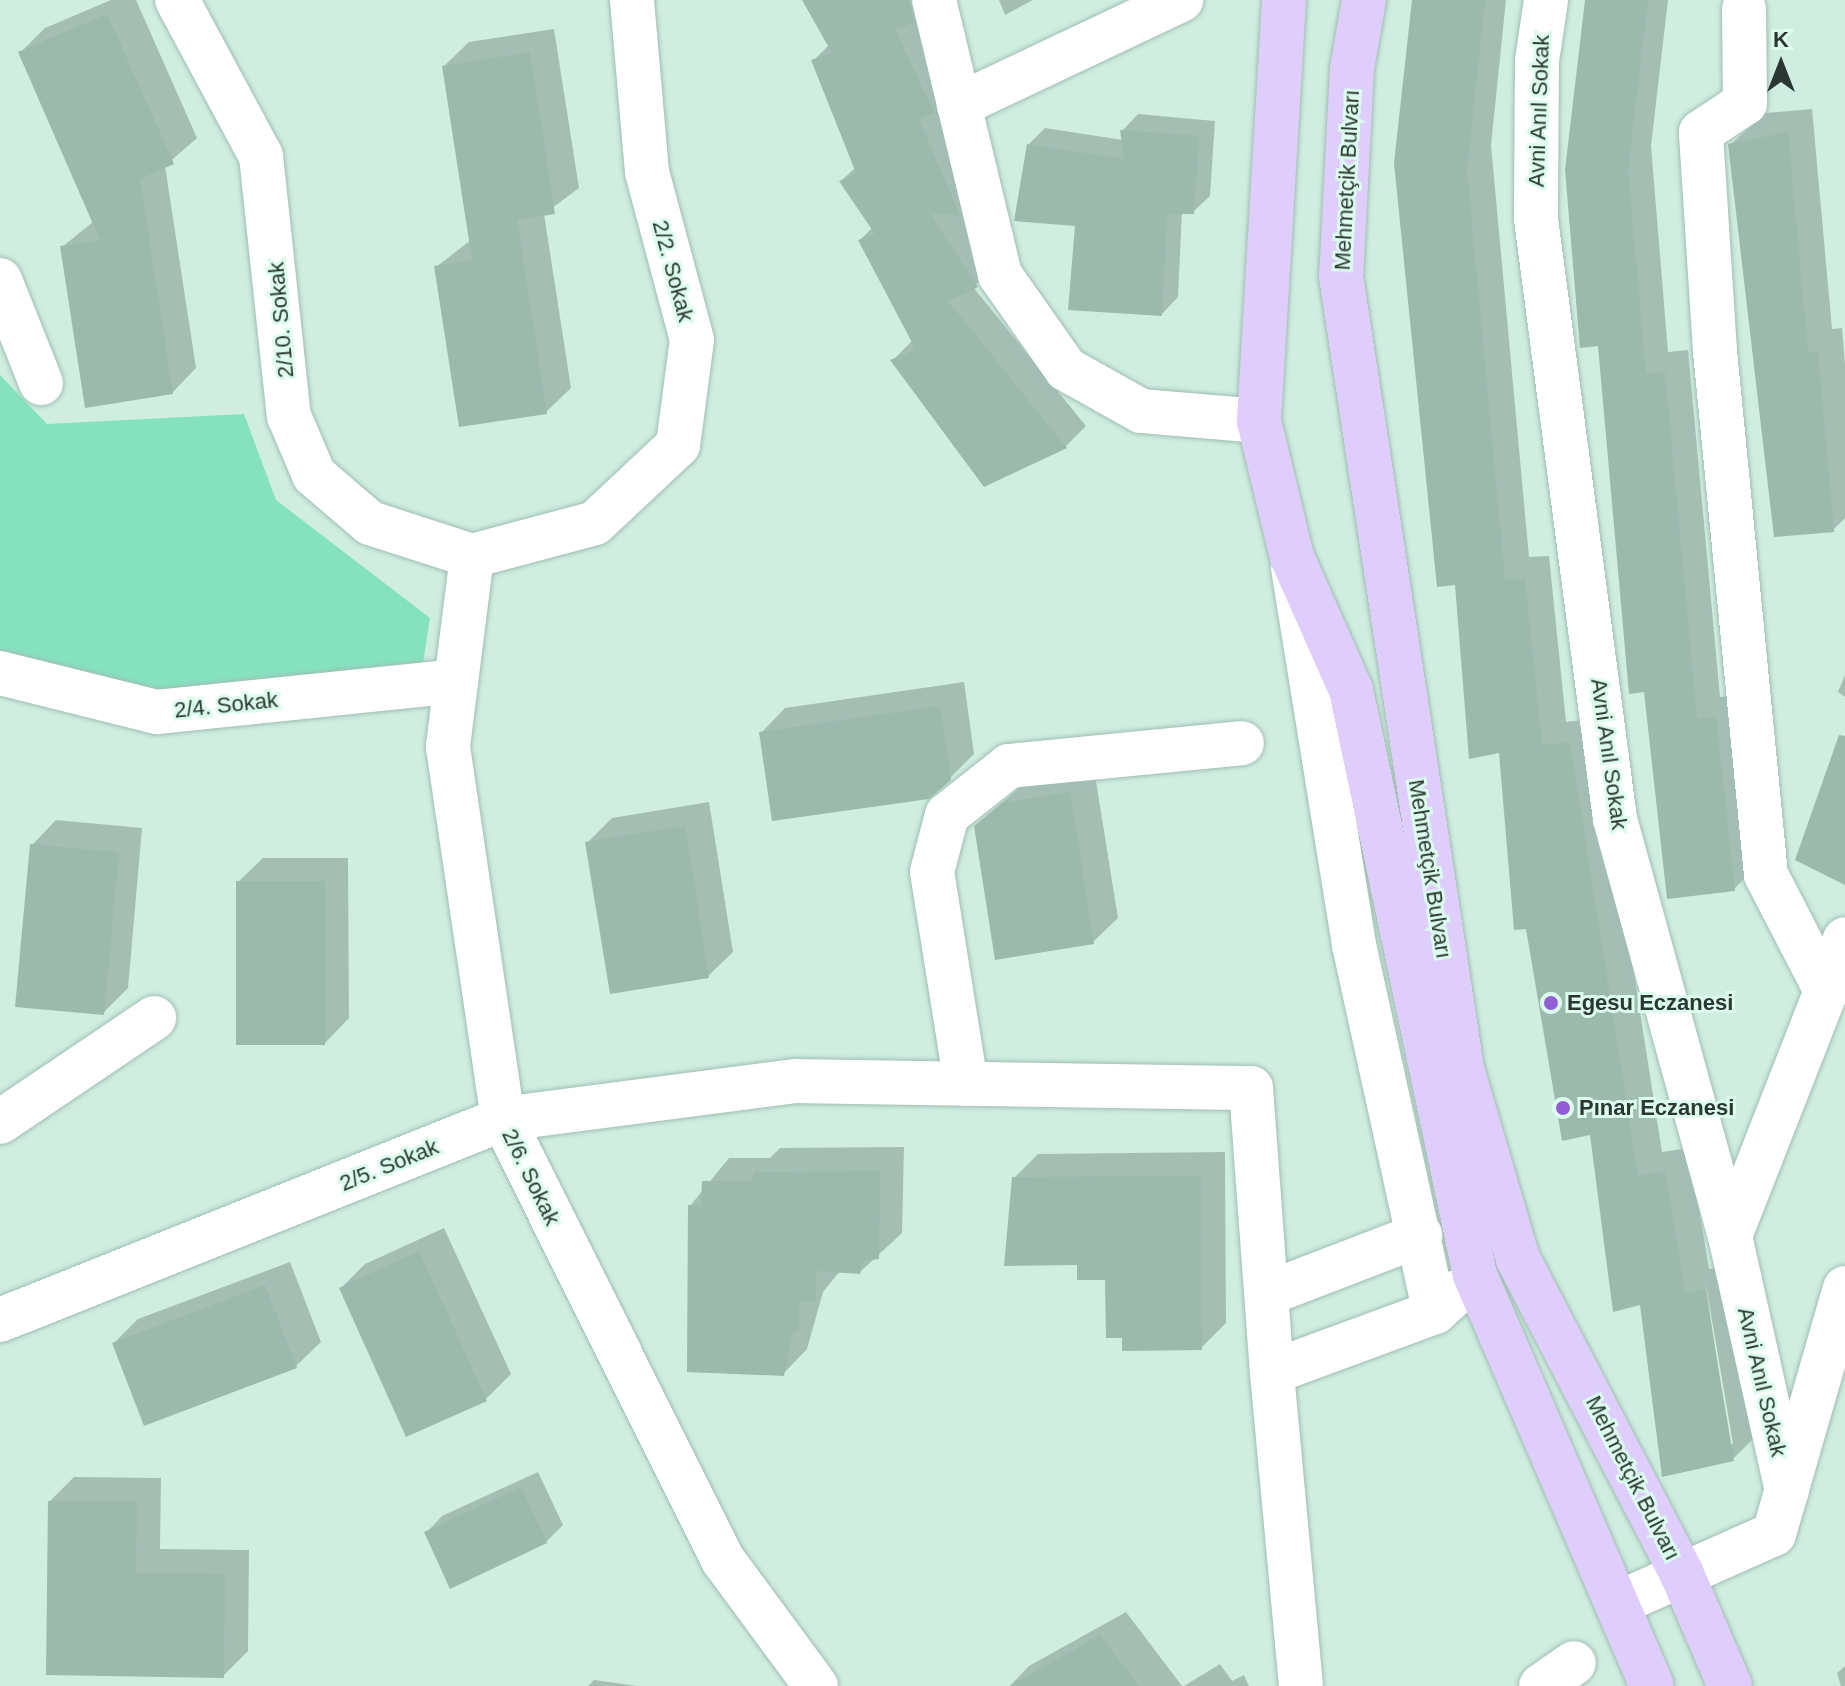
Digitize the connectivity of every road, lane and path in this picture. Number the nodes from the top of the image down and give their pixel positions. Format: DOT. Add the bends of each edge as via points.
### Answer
graph roads {
  1 [pos="632,0"];
  2 [pos="934,0"];
  3 [pos="1181,0"];
  4 [pos="1284,0"];
  5 [pos="1364,0"];
  6 [pos="1546,0"];
  7 [pos="188,7"];
  8 [pos="1744,9"];
  9 [pos="959,105"];
  10 [pos="0,280"];
  11 [pos="41,383"];
  12 [pos="1259,421"];
  13 [pos="472,556"];
  14 [pos="1292,557"];
  15 [pos="0,673"];
  16 [pos="456,681"];
  17 [pos="1242,743"];
  18 [pos="1845,939"];
  19 [pos="1826,991"];
  20 [pos="154,1018"];
  21 [pos="966,1084"];
  22 [pos="503,1119"];
  23 [pos="0,1122"];
  24 [pos="1420,1235"];
  25 [pos="1730,1236"];
  26 [pos="1518,1259"];
  27 [pos="1475,1275"];
  28 [pos="1845,1288"];
  29 [pos="1269,1293"];
  30 [pos="1435,1312"];
  31 [pos="0,1320"];
  32 [pos="1272,1372"];
  33 [pos="1787,1491"];
  34 [pos="1681,1572"];
  35 [pos="1621,1602"];
  36 [pos="816,1686"];
  37 [pos="1301,1686"];
  38 [pos="1652,1686"];
  39 [pos="1730,1686"];
  1 -- 13 [label="street, 2/2. Sokak" via="647,172 692,340 678,445 595,523"];
  2 -- 9 [label="street"];
  3 -- 9 [label="street"];
  4 -- 12 [label="main road, Mehmetçik Bulvarı"];
  5 -- 26 [label="main road, Mehmetçik Bulvarı" via="1352,69 1341,276 1462,1069"];
  6 -- 25 [label="street, Avni Anıl Sokak" via="1537,61 1536,219 1615,819"];
  7 -- 13 [label="street, 2/10. Sokak" via="261,156 289,416 314,475 370,523"];
  8 -- 19 [label="street" via="1745,103 1701,132 1715,351 1766,875"];
  9 -- 12 [label="street" via="1000,275 1066,369 1141,411"];
  10 -- 11 [label="street"];
  12 -- 14 [label="main road, Mehmetçik Bulvarı"];
  13 -- 16 [label="street, 2/6. Sokak"];
  14 -- 24 [label="street" via="1354,945"];
  14 -- 27 [label="main road, Mehmetçik Bulvarı" via="1351,690"];
  15 -- 16 [label="street, 2/4. Sokak" via="157,712"];
  16 -- 22 [label="street, 2/6. Sokak" via="448,747"];
  17 -- 21 [label="street" via="1009,766 947,815 932,872"];
  18 -- 19 [label="street"];
  19 -- 25 [label="street"];
  20 -- 23 [label="street"];
  21 -- 22 [label="street, 2/5. Sokak" via="796,1081"];
  21 -- 29 [label="street, 2/5. Sokak" via="1251,1088"];
  22 -- 31 [label="street, 2/5. Sokak"];
  22 -- 36 [label="street, 2/6. Sokak" via="723,1560"];
  24 -- 29 [label="street"];
  24 -- 30 [label="street"];
  25 -- 33 [label="street, Avni Anıl Sokak"];
  26 -- 27 [label="street"];
  26 -- 34 [label="main road, Mehmetçik Bulvarı"];
  27 -- 30 [label="street"];
  27 -- 35 [label="main road, Mehmetçik Bulvarı"];
  28 -- 33 [label="street"];
  29 -- 32 [label="street"];
  30 -- 32 [label="street"];
  32 -- 37 [label="street"];
  33 -- 34 [label="street" via="1774,1534"];
  34 -- 35 [label="street"];
  34 -- 39 [label="main road, Mehmetçik Bulvarı"];
  35 -- 38 [label="main road, Mehmetçik Bulvarı"];
}
